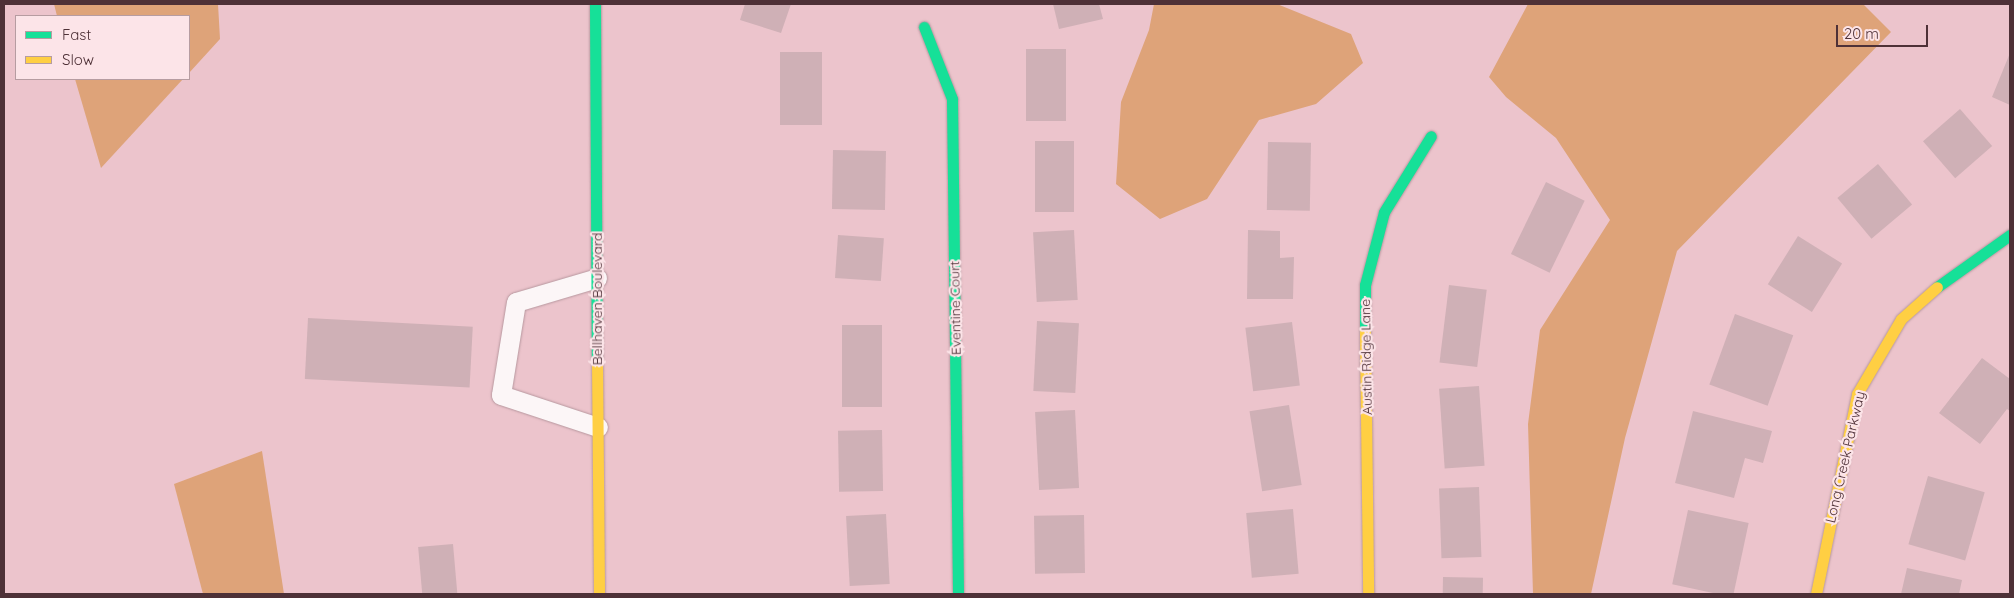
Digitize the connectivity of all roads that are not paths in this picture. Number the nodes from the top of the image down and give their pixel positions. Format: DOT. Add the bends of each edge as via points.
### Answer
graph roads {
  1 [pos="595,4"];
  2 [pos="924,27"];
  3 [pos="1431,136"];
  4 [pos="2010,235"];
  5 [pos="597,278"];
  6 [pos="598,427"];
  7 [pos="599,594"];
  8 [pos="958,594"];
  9 [pos="1368,594"];
  10 [pos="1816,594"];
  1 -- 5 [label="street, Bellhaven Boulevard"];
  2 -- 8 [label="street, Eventine Court" via="939,56 952,99"];
  3 -- 9 [label="street, Austin Ridge Lane" via="1384,212 1365,285"];
  4 -- 10 [label="street, Long Creek Parkway" via="1924,297 1901,319 1869,367 1858,394"];
  5 -- 6 [label="street, Bellhaven Boulevard"];
  5 -- 6 [label="lane" via="516,302 501,395"];
  6 -- 7 [label="street, Bellhaven Boulevard"];
}
